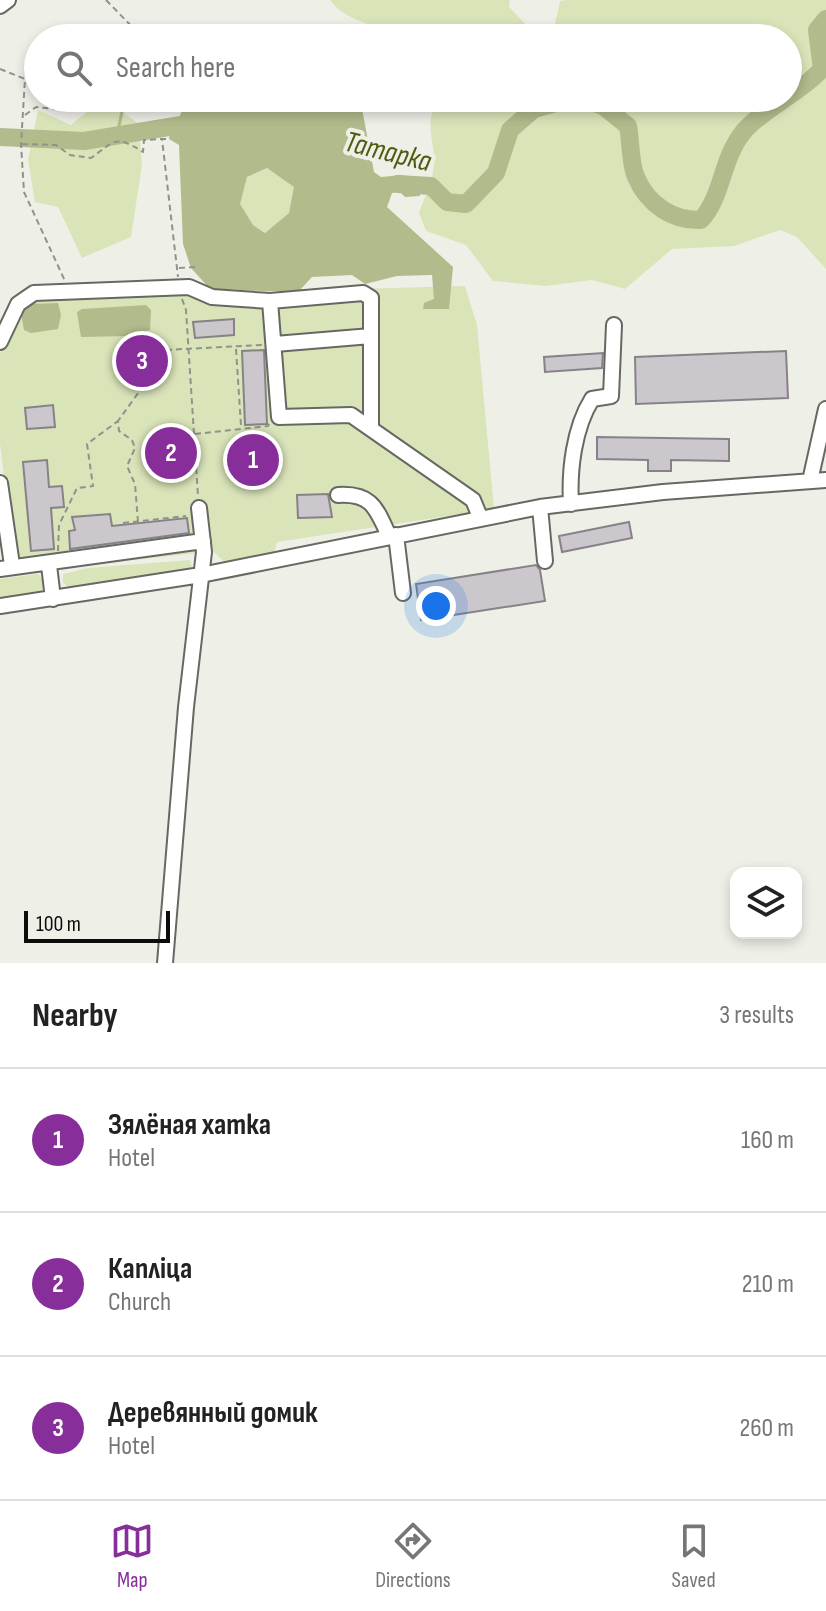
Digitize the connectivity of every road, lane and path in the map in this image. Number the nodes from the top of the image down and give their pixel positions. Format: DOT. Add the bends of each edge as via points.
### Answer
graph roads {
  1 [pos="8,0"];
  2 [pos="106,0"];
  3 [pos="0,6"];
  4 [pos="129,24"];
  5 [pos="0,69"];
  6 [pos="24,79"];
  7 [pos="24,112"];
  8 [pos="29,112"];
  9 [pos="24,116"];
  10 [pos="21,142"];
  11 [pos="195,267"];
  12 [pos="177,269"];
  13 [pos="179,287"];
  14 [pos="70,293"];
  15 [pos="270,301"];
  16 [pos="614,325"];
  17 [pos="371,336"];
  18 [pos="0,342"];
  19 [pos="275,344"];
  20 [pos="236,347"];
  21 [pos="189,349"];
  22 [pos="152,351"];
  23 [pos="126,352"];
  24 [pos="826,409"];
  25 [pos="279,417"];
  26 [pos="118,421"];
  27 [pos="241,427"];
  28 [pos="371,429"];
  29 [pos="194,434"];
  30 [pos="826,480"];
  31 [pos="810,481"];
  32 [pos="0,483"];
  33 [pos="338,495"];
  34 [pos="571,504"];
  35 [pos="540,507"];
  36 [pos="199,511"];
  37 [pos="480,517"];
  38 [pos="138,522"];
  39 [pos="123,523"];
  40 [pos="392,535"];
  41 [pos="203,541"];
  42 [pos="545,561"];
  43 [pos="49,565"];
  44 [pos="6,567"];
  45 [pos="201,575"];
  46 [pos="403,593"];
  47 [pos="53,599"];
  48 [pos="0,606"];
  49 [pos="165,963"];
  1 -- 3 [label="street"];
  2 -- 4 [label="path"];
  5 -- 6 [label="path"];
  7 -- 9 [label="path"];
  8 -- 9 [label="path"];
  9 -- 10 [label="path"];
  10 -- 12 [label="path" via="56,145 70,155 91,158 115,141 126,141 143,152 144,140 164,139"];
  10 -- 14 [label="path" via="24,192"];
  11 -- 12 [label="path"];
  12 -- 13 [label="path"];
  13 -- 14 [label="street"];
  13 -- 15 [label="street" via="212,297"];
  13 -- 21 [label="path"];
  14 -- 18 [label="street" via="24,297"];
  15 -- 17 [label="street" via="363,293 371,298"];
  15 -- 19 [label="street"];
  16 -- 34 [label="street" via="611,396 592,399 581,416"];
  17 -- 19 [label="street"];
  17 -- 28 [label="street"];
  19 -- 20 [label="path"];
  19 -- 25 [label="street"];
  20 -- 21 [label="path"];
  20 -- 27 [label="path"];
  21 -- 22 [label="path"];
  21 -- 29 [label="path"];
  22 -- 23 [label="path"];
  22 -- 26 [label="path" via="154,371"];
  24 -- 31 [label="street"];
  25 -- 27 [label="path" via="270,419 268,426"];
  25 -- 28 [label="street" via="351,415"];
  26 -- 38 [label="path" via="119,431 135,448 127,466 135,484"];
  26 -- 43 [label="path" via="87,444 93,486 77,488 59,525 57,554"];
  27 -- 29 [label="path"];
  28 -- 37 [label="street" via="473,500"];
  29 -- 36 [label="path"];
  30 -- 31 [label="street"];
  31 -- 34 [label="street"];
  32 -- 44 [label="street"];
  33 -- 40 [label="street" via="366,498"];
  34 -- 35 [label="street"];
  35 -- 37 [label="street"];
  35 -- 42 [label="street"];
  36 -- 38 [label="path"];
  36 -- 41 [label="street"];
  37 -- 40 [label="street"];
  38 -- 39 [label="path"];
  40 -- 45 [label="street"];
  40 -- 46 [label="street"];
  41 -- 43 [label="street"];
  41 -- 45 [label="street"];
  43 -- 44 [label="street"];
  43 -- 47 [label="street"];
  45 -- 47 [label="street"];
  45 -- 49 [label="street"];
  47 -- 48 [label="street"];
}
